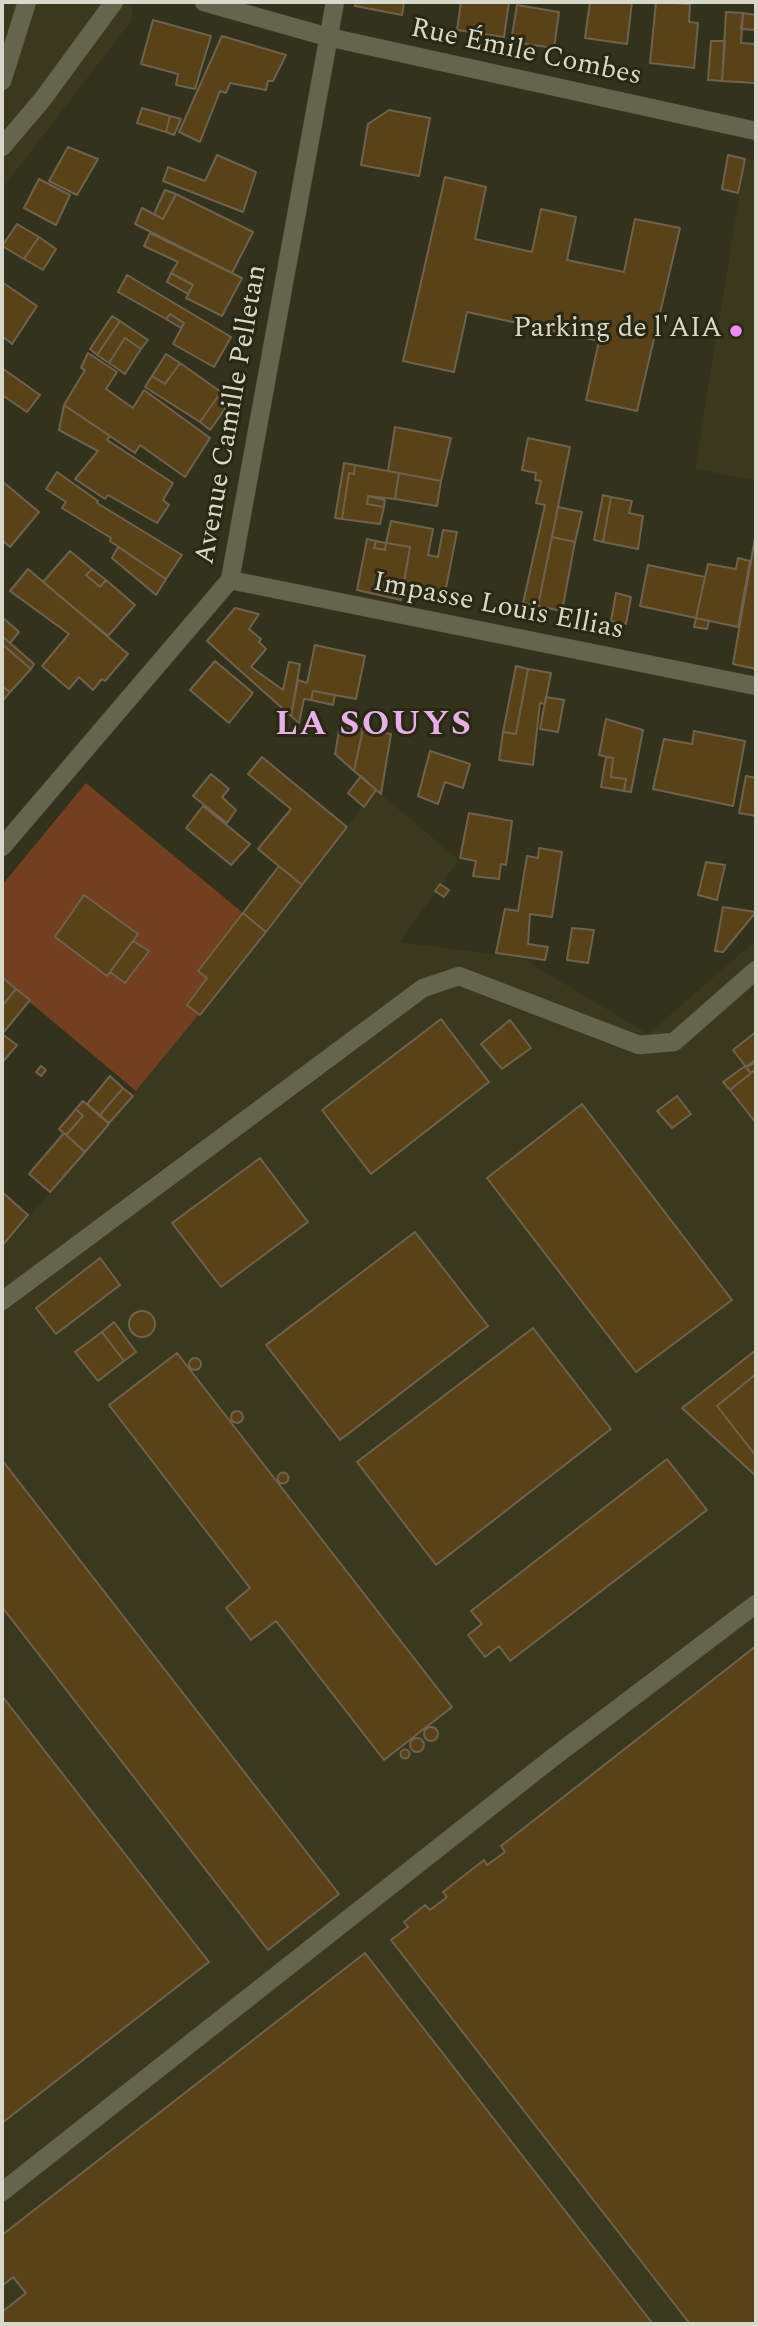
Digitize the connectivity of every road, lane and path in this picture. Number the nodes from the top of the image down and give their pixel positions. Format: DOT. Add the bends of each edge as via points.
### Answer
graph roads {
  1 [pos="27,2"];
  2 [pos="114,2"];
  3 [pos="204,2"];
  4 [pos="335,2"];
  5 [pos="328,37"];
  6 [pos="2,81"];
  7 [pos="756,131"];
  8 [pos="2,147"];
  9 [pos="230,580"];
  10 [pos="756,686"];
  11 [pos="2,847"];
  12 [pos="756,970"];
  13 [pos="2,1301"];
  14 [pos="756,1604"];
  15 [pos="2,2192"];
  1 -- 6 [label="street"];
  2 -- 8 [label="street"];
  3 -- 5 [label="street, Rue Émile Combes"];
  4 -- 5 [label="street, Avenue Camille Pelletan"];
  5 -- 7 [label="street, Rue Émile Combes"];
  5 -- 9 [label="street, Avenue Camille Pelletan"];
  9 -- 10 [label="street, Impasse Louis Ellias"];
  9 -- 11 [label="street, Avenue Camille Pelletan"];
  12 -- 13 [label="street" via="674,1042 639,1045 459,976 422,988"];
  14 -- 15 [label="street" via="551,1759"];
}
